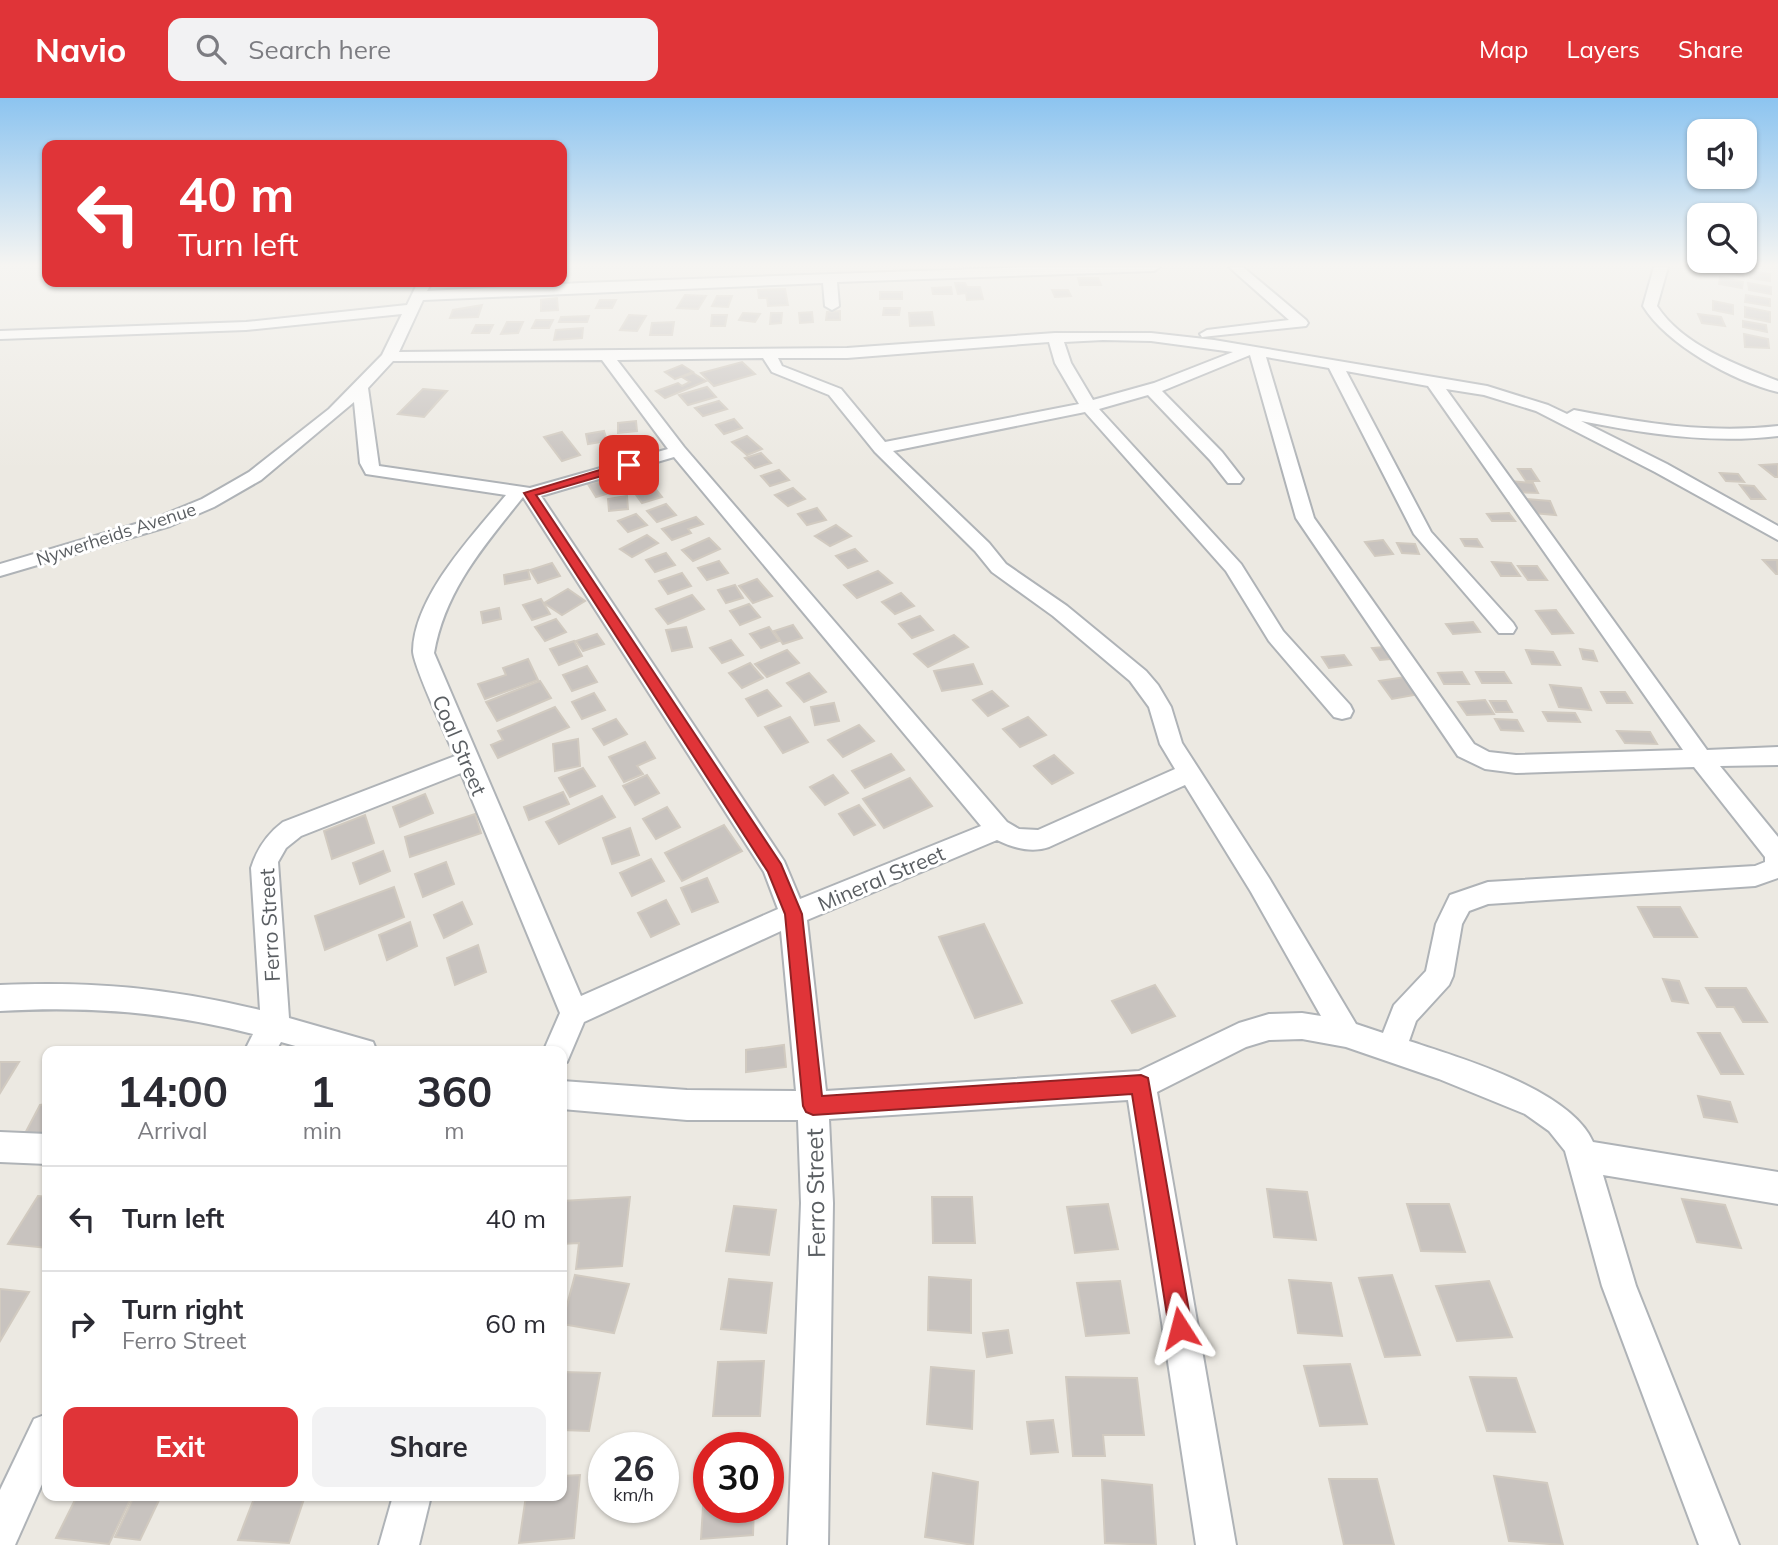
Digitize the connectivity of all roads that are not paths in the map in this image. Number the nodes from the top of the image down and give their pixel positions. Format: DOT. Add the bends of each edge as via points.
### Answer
graph roads {
  1 [pos="400,335"];
  2 [pos="1205,335"];
  3 [pos="1681,335"];
  4 [pos="1055,337"];
  5 [pos="1151,337"];
  6 [pos="1253,351"];
  7 [pos="605,354"];
  8 [pos="770,354"];
  9 [pos="389,357"];
  10 [pos="1335,365"];
  11 [pos="1435,384"];
  12 [pos="1778,387"];
  13 [pos="360,388"];
  14 [pos="1153,391"];
  15 [pos="1090,408"];
  16 [pos="1542,408"];
  17 [pos="1778,431"];
  18 [pos="881,448"];
  19 [pos="678,451"];
  20 [pos="1234,479"];
  21 [pos="524,492"];
  22 [pos="1774,534"];
  23 [pos="0,570"];
  24 [pos="1506,628"];
  25 [pos="1342,711"];
  26 [pos="1778,756"];
  27 [pos="1701,759"];
  28 [pos="467,761"];
  29 [pos="1189,773"];
  30 [pos="998,830"];
  31 [pos="1778,868"];
  32 [pos="793,914"];
  33 [pos="0,998"];
  34 [pos="574,1013"];
  35 [pos="287,1030"];
  36 [pos="1346,1034"];
  37 [pos="266,1046"];
  38 [pos="342,1046"];
  39 [pos="560,1046"];
  40 [pos="1392,1048"];
  41 [pos="1141,1084"];
  42 [pos="567,1095"];
  43 [pos="813,1106"];
  44 [pos="0,1147"];
  45 [pos="42,1149"];
  46 [pos="1582,1156"];
  47 [pos="1778,1188"];
  48 [pos="42,1443"];
  49 [pos="411,1501"];
  50 [pos="0,1533"];
  51 [pos="399,1545"];
  52 [pos="808,1545"];
  53 [pos="1216,1545"];
  54 [pos="1719,1545"];
  1 -- 9 [label="street"];
  2 -- 5 [label="street"];
  3 -- 12 [label="street" via="1726,365"];
  4 -- 5 [label="street"];
  4 -- 8 [label="street"];
  4 -- 15 [label="street" via="1063,363"];
  5 -- 6 [label="street"];
  6 -- 10 [label="street"];
  6 -- 14 [label="street"];
  6 -- 27 [label="street" via="1304,518 1466,750 1485,760 1516,764"];
  7 -- 8 [label="street"];
  7 -- 9 [label="street"];
  7 -- 19 [label="street"];
  8 -- 18 [label="street" via="777,369 835,392"];
  9 -- 13 [label="street, Nywerheids Avenue"];
  10 -- 11 [label="street"];
  10 -- 24 [label="street" via="1423,534"];
  11 -- 16 [label="street" via="1487,391"];
  11 -- 27 [label="street"];
  13 -- 21 [label="street" via="372,470"];
  13 -- 23 [label="street, Nywerheids Avenue" via="274,463 208,503 163,522"];
  14 -- 15 [label="street"];
  14 -- 20 [label="street"];
  15 -- 18 [label="street"];
  15 -- 25 [label="street" via="1234,568 1276,636"];
  16 -- 17 [label="street" via="1674,431 1740,435"];
  16 -- 22 [label="street" via="1661,468"];
  18 -- 29 [label="street" via="999,568 1138,676 1160,707 1171,744"];
  19 -- 21 [label="street"];
  19 -- 30 [label="street"];
  21 -- 28 [label="street, Coal Street" via="459,566 425,634 425,663"];
  21 -- 32 [label="street, Mineral Street" via="775,868"];
  26 -- 27 [label="street"];
  27 -- 31 [label="street" via="1777,854"];
  28 -- 34 [label="street, Coal Street"];
  28 -- 35 [label="street, Ferro Street" via="292,829 274,844 264,868"];
  29 -- 30 [label="street" via="1040,839 1015,838"];
  29 -- 36 [label="street"];
  30 -- 32 [label="street, Mineral Street"];
  31 -- 40 [label="street" via="1755,876 1488,893 1459,903 1449,924 1439,976 1404,1014"];
  32 -- 34 [label="street"];
  32 -- 43 [label="street, Ferro Street"];
  33 -- 35 [label="street" via="118,998"];
  34 -- 39 [label="street"];
  35 -- 37 [label="street"];
  35 -- 38 [label="street"];
  36 -- 40 [label="street"];
  36 -- 41 [label="street" via="1302,1026 1269,1027 1239,1036"];
  40 -- 46 [label="street" via="1536,1104 1571,1132"];
  41 -- 43 [label="street"];
  41 -- 53 [label="street"];
  42 -- 43 [label="street" via="687,1105"];
  43 -- 52 [label="street, Ferro Street" via="817,1236"];
  44 -- 45 [label="street"];
  46 -- 47 [label="street"];
  46 -- 54 [label="street" via="1619,1286"];
  48 -- 50 [label="street"];
  49 -- 51 [label="street"];
}
